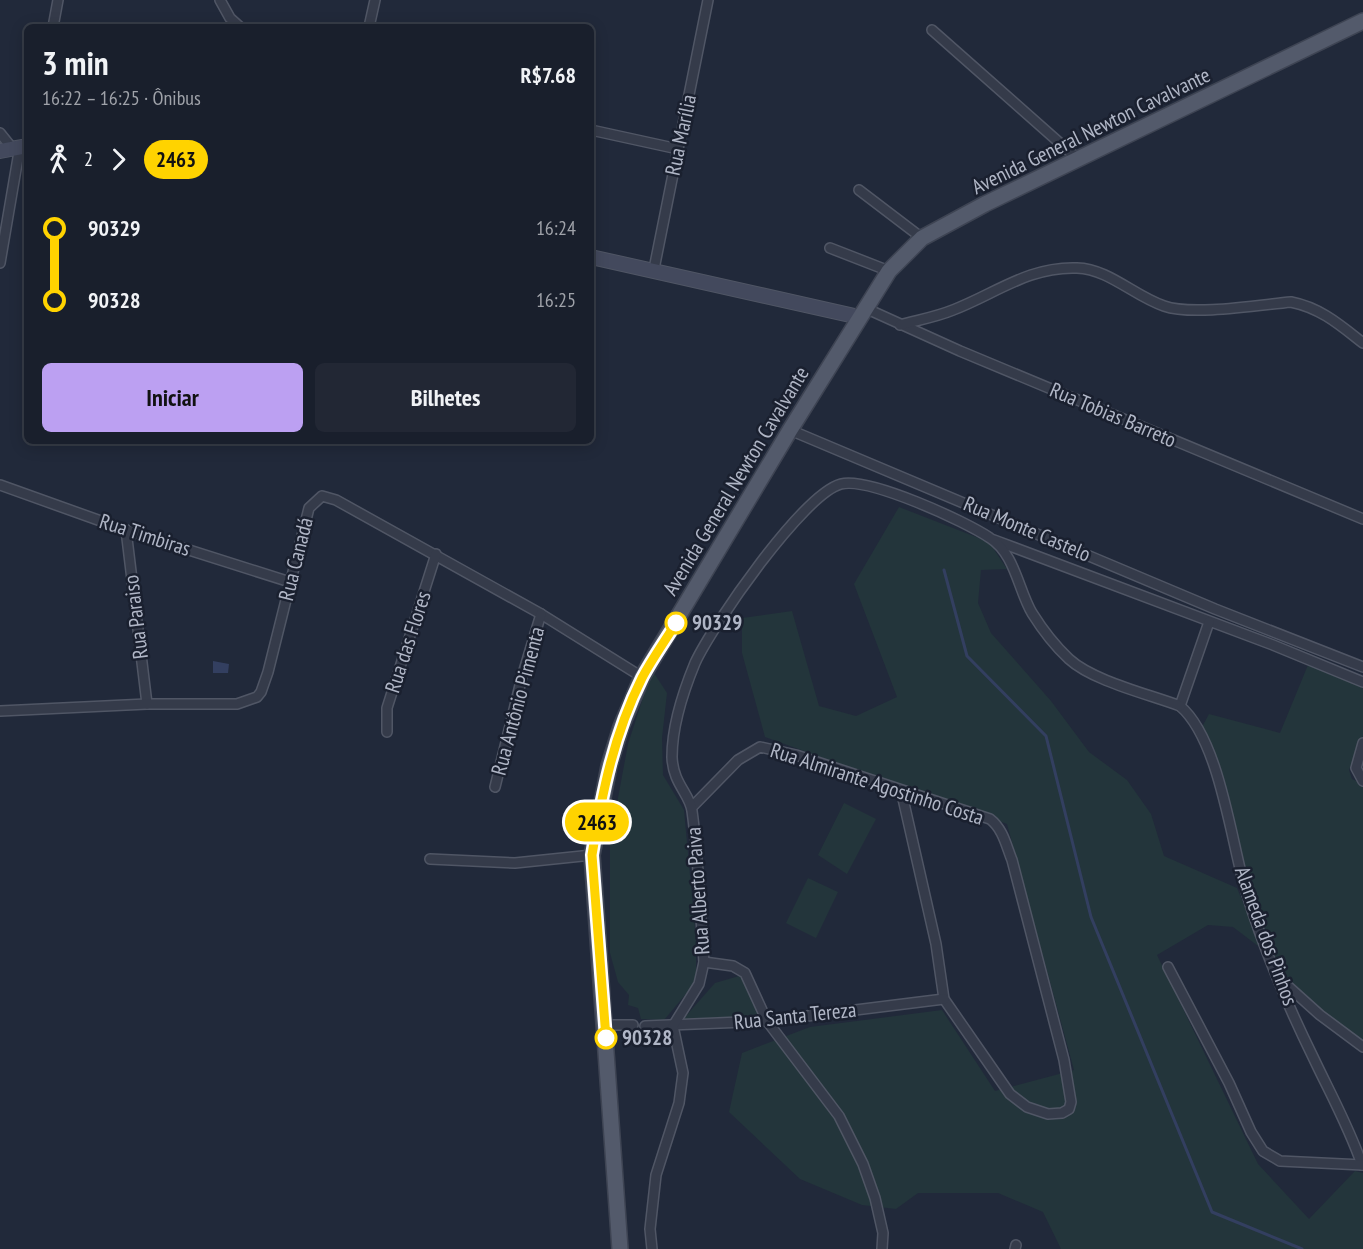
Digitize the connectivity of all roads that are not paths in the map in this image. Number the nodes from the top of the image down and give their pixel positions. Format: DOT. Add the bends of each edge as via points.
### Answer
graph roads {
  1 [pos="58,0"];
  2 [pos="220,0"];
  3 [pos="375,0"];
  4 [pos="708,0"];
  5 [pos="1363,21"];
  6 [pos="53,24"];
  7 [pos="237,24"];
  8 [pos="370,24"];
  9 [pos="932,30"];
  10 [pos="594,131"];
  11 [pos="0,133"];
  12 [pos="15,148"];
  13 [pos="678,149"];
  14 [pos="1080,160"];
  15 [pos="859,190"];
  16 [pos="922,238"];
  17 [pos="830,248"];
  18 [pos="594,258"];
  19 [pos="0,263"];
  20 [pos="654,269"];
  21 [pos="889,271"];
  22 [pos="862,312"];
  23 [pos="900,325"];
  24 [pos="1363,343"];
  25 [pos="790,430"];
  26 [pos="0,485"];
  27 [pos="1363,519"];
  28 [pos="126,530"];
  29 [pos="992,539"];
  30 [pos="436,554"];
  31 [pos="290,582"];
  32 [pos="541,615"];
  33 [pos="1209,622"];
  34 [pos="1363,667"];
  35 [pos="642,677"];
  36 [pos="1363,682"];
  37 [pos="147,704"];
  38 [pos="1180,706"];
  39 [pos="0,711"];
  40 [pos="387,732"];
  41 [pos="1363,743"];
  42 [pos="1363,781"];
  43 [pos="495,787"];
  44 [pos="901,790"];
  45 [pos="692,807"];
  46 [pos="592,855"];
  47 [pos="430,859"];
  48 [pos="704,962"];
  49 [pos="1168,967"];
  50 [pos="1279,979"];
  51 [pos="944,999"];
  52 [pos="767,1021"];
  53 [pos="605,1025"];
  54 [pos="633,1025"];
  55 [pos="645,1026"];
  56 [pos="673,1026"];
  57 [pos="1363,1047"];
  58 [pos="1363,1165"];
  59 [pos="620,1249"];
  60 [pos="652,1249"];
  61 [pos="882,1249"];
  1 -- 6 [label="street"];
  2 -- 7 [label="street"];
  3 -- 8 [label="street"];
  4 -- 13 [label="street, Rua Marília"];
  5 -- 14 [label="main road, Avenida General Newton Cavalvante"];
  9 -- 14 [label="street"];
  10 -- 13 [label="street"];
  11 -- 12 [label="street"];
  12 -- 19 [label="street"];
  13 -- 20 [label="street, Rua Marília"];
  14 -- 16 [label="main road, Avenida General Newton Cavalvante"];
  15 -- 16 [label="street"];
  16 -- 21 [label="main road, Avenida General Newton Cavalvante"];
  17 -- 21 [label="street"];
  18 -- 20 [label="main road"];
  20 -- 22 [label="main road"];
  21 -- 22 [label="main road, Avenida General Newton Cavalvante"];
  22 -- 23 [label="street, Rua Tobias Barreto"];
  22 -- 25 [label="main road, Avenida General Newton Cavalvante"];
  23 -- 24 [label="street" via="952,311 1010,282 1046,271 1076,268 1102,273 1173,309 1291,302 1305,305 1329,315"];
  23 -- 27 [label="street, Rua Tobias Barreto"];
  25 -- 34 [label="street, Rua Monte Castelo"];
  25 -- 35 [label="main road, Avenida General Newton Cavalvante"];
  26 -- 28 [label="street, Rua Timbiras"];
  28 -- 31 [label="street, Rua Timbiras"];
  28 -- 37 [label="street, Rua Paraiso"];
  29 -- 33 [label="street"];
  29 -- 38 [label="street" via="1007,558 1031,612 1070,660 1097,675"];
  29 -- 45 [label="street" via="878,486 840,484 824,493 757,566 696,661 683,694 672,758 675,776"];
  30 -- 31 [label="street, Rua Canadá" via="322,496 309,508"];
  30 -- 32 [label="street, Rua Canadá"];
  30 -- 40 [label="street, Rua das Flores" via="387,708"];
  31 -- 37 [label="street, Rua Canadá" via="268,672 257,697 237,704"];
  32 -- 35 [label="street, Rua Canadá"];
  32 -- 43 [label="street, Rua Antônio Pimenta"];
  33 -- 36 [label="street"];
  33 -- 38 [label="street"];
  35 -- 46 [label="main road, Avenida General Newton Cavalvante" via="613,749"];
  37 -- 39 [label="street, Rua Canadá"];
  38 -- 50 [label="street, Alameda dos Pinhos" via="1190,715 1204,741 1226,808 1245,888"];
  41 -- 42 [label="street" via="1357,758 1358,775"];
  44 -- 45 [label="street, Rua Almirante Agostinho Costa" via="760,747 738,760"];
  44 -- 51 [label="street" via="936,944"];
  44 -- 51 [label="street, Rua Almirante Agostinho Costa" via="990,819 1000,830 1019,887 1064,1060 1069,1109 1048,1114 1027,1107 1010,1095"];
  45 -- 48 [label="street, Rua Alberto Paiva"];
  46 -- 47 [label="street" via="515,863"];
  46 -- 53 [label="main road, Avenida General Newton Cavalvante"];
  48 -- 52 [label="street" via="733,966 744,973"];
  48 -- 56 [label="street, Rua Alberto Paiva" via="699,984"];
  49 -- 58 [label="street" via="1263,1151 1280,1161"];
  50 -- 57 [label="street"];
  50 -- 58 [label="street, Alameda dos Pinhos"];
  51 -- 52 [label="street, Rua Santa Tereza"];
  52 -- 56 [label="street, Rua Santa Tereza"];
  52 -- 61 [label="street" via="839,1116 851,1138 879,1210"];
  53 -- 54 [label="street"];
  53 -- 59 [label="main road, Avenida General Newton Cavalvante"];
  55 -- 56 [label="street, Rua Santa Tereza"];
  56 -- 60 [label="street" via="683,1073 679,1103 656,1175 650,1229"];
}
